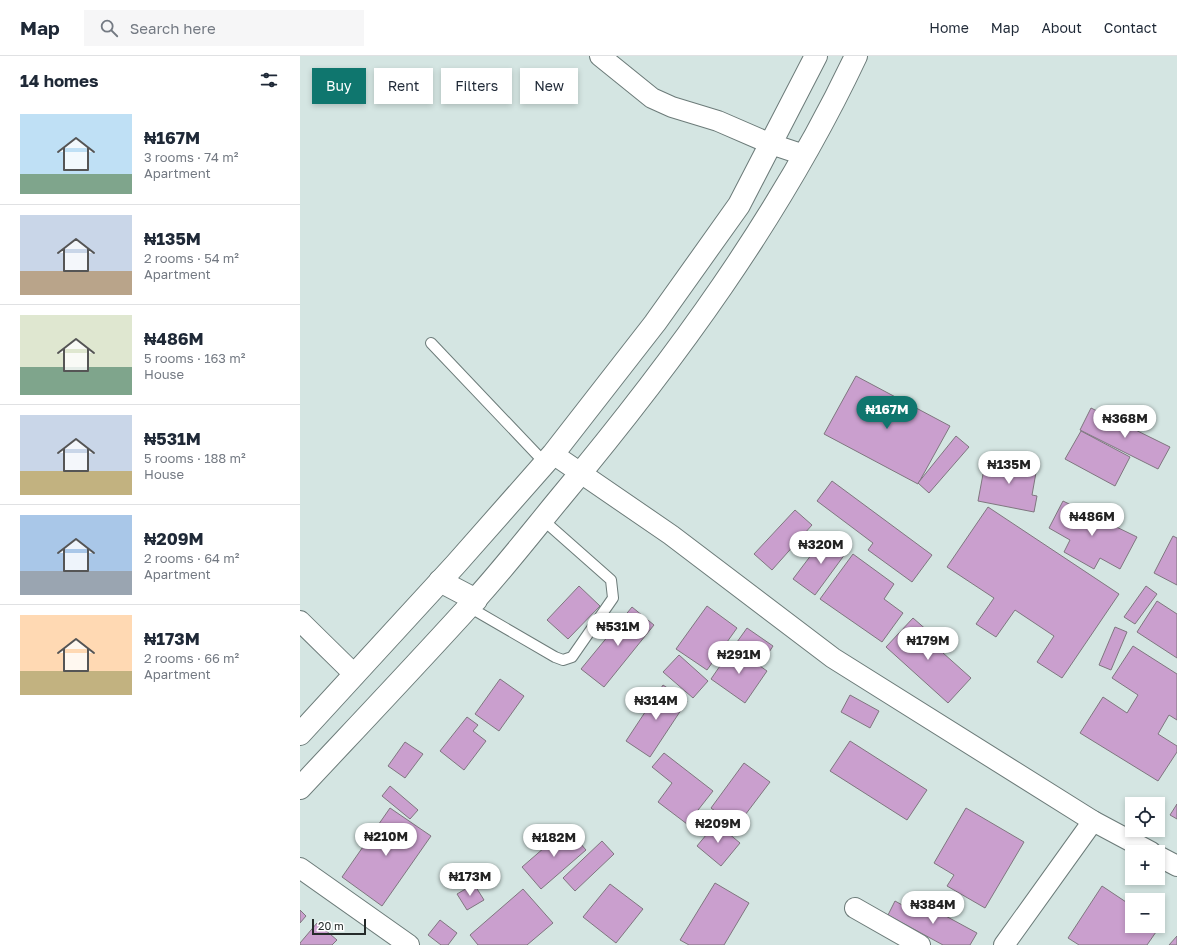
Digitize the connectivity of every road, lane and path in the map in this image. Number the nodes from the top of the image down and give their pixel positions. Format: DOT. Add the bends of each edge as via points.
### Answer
graph roads {
  1 [pos="600,56"];
  2 [pos="816,56"];
  3 [pos="856,56"];
  4 [pos="771,144"];
  5 [pos="804,155"];
  6 [pos="431,343"];
  7 [pos="549,459"];
  8 [pos="581,473"];
  9 [pos="542,519"];
  10 [pos="440,582"];
  11 [pos="472,603"];
  12 [pos="300,621"];
  13 [pos="355,675"];
  14 [pos="300,734"];
  15 [pos="300,788"];
  16 [pos="1093,821"];
  17 [pos="1138,845"];
  18 [pos="1165,860"];
  19 [pos="1177,866"];
  20 [pos="300,868"];
  21 [pos="855,908"];
  22 [pos="409,945"];
  23 [pos="920,945"];
  24 [pos="1004,945"];
  1 -- 4 [label="street" via="652,98 718,121"];
  2 -- 4 [label="main road"];
  3 -- 5 [label="main road" via="831,110"];
  4 -- 5 [label="street"];
  4 -- 7 [label="main road" via="739,205 655,323"];
  5 -- 8 [label="main road" via="767,219 680,347"];
  6 -- 7 [label="lane"];
  7 -- 8 [label="street"];
  7 -- 10 [label="main road"];
  8 -- 9 [label="main road"];
  8 -- 16 [label="street" via="671,535 833,658"];
  9 -- 11 [label="main road"];
  9 -- 11 [label="lane" via="611,580 613,598 572,657 563,660 555,657"];
  10 -- 11 [label="main road"];
  10 -- 13 [label="main road"];
  11 -- 15 [label="main road"];
  12 -- 13 [label="street"];
  13 -- 14 [label="main road"];
  16 -- 17 [label="street"];
  16 -- 24 [label="street"];
  18 -- 19 [label="street"];
  20 -- 22 [label="street"];
  21 -- 23 [label="street"];
}
